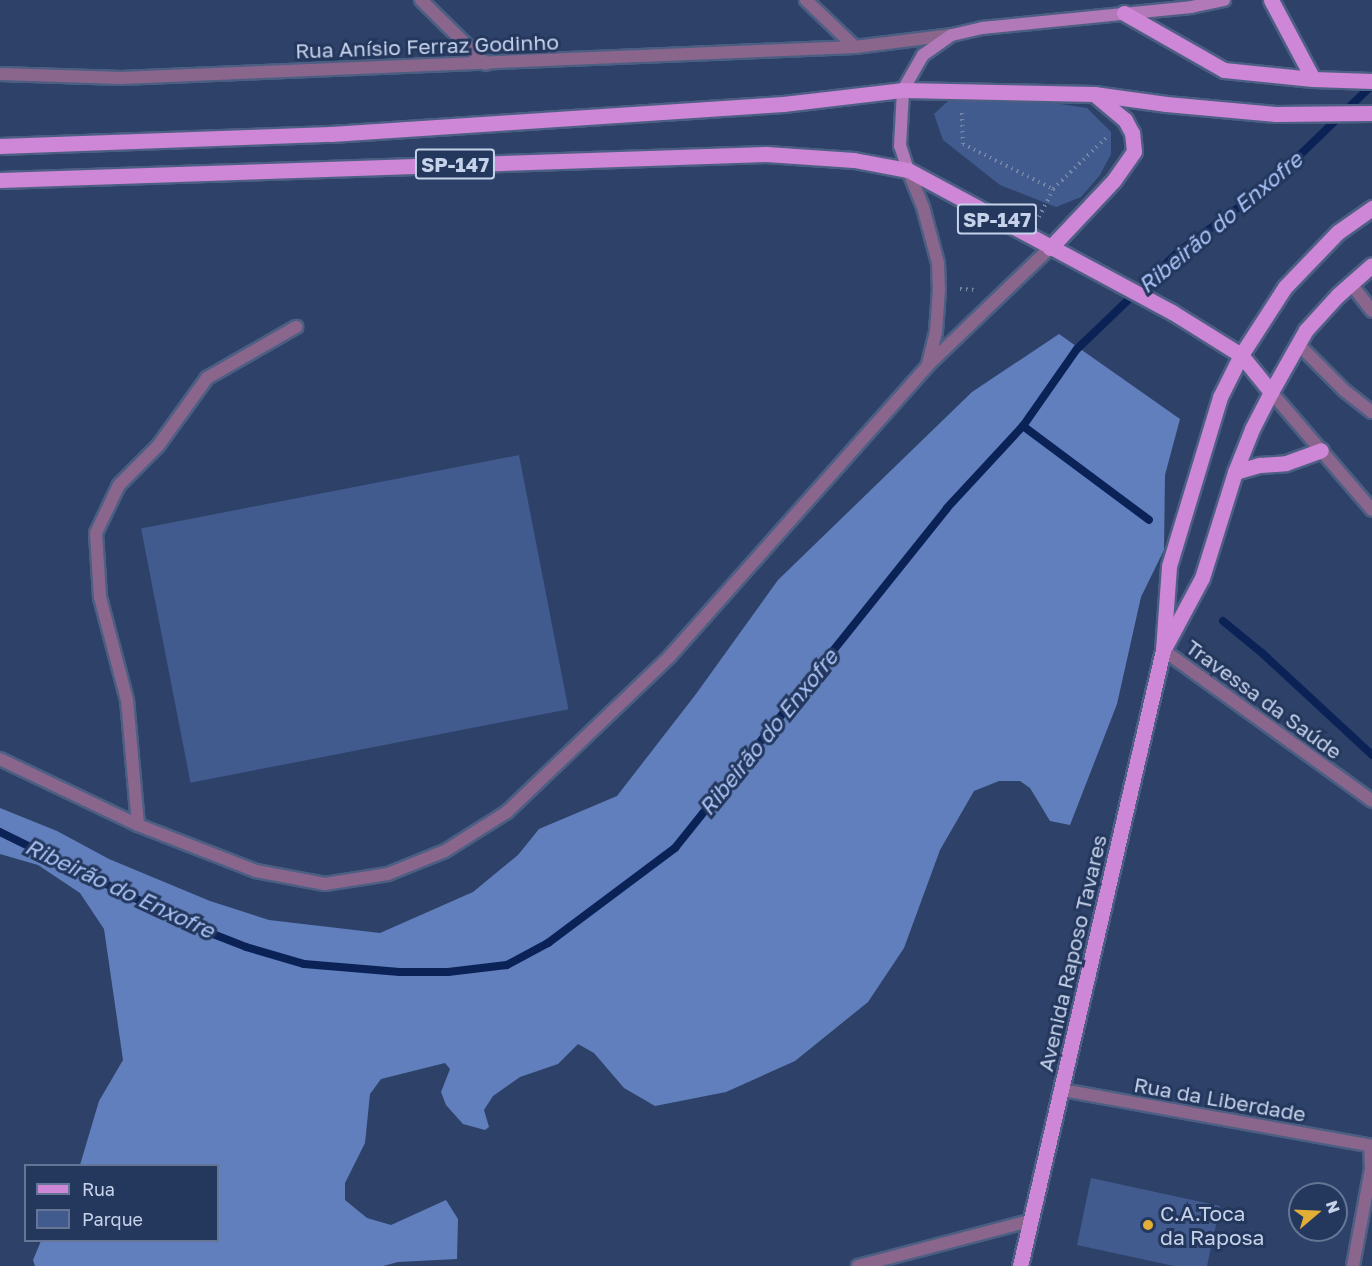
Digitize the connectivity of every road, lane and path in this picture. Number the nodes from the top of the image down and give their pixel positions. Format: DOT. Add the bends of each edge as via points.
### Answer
graph roads {
  1 [pos="421,0"];
  2 [pos="807,0"];
  3 [pos="1173,0"];
  4 [pos="1224,0"];
  5 [pos="1271,0"];
  6 [pos="1163,9"];
  7 [pos="1124,13"];
  8 [pos="952,35"];
  9 [pos="855,47"];
  10 [pos="486,64"];
  11 [pos="0,74"];
  12 [pos="1313,79"];
  13 [pos="1372,81"];
  14 [pos="903,90"];
  15 [pos="960,91"];
  16 [pos="1094,94"];
  17 [pos="1372,113"];
  18 [pos="0,146"];
  19 [pos="908,170"];
  20 [pos="0,180"];
  21 [pos="1053,189"];
  22 [pos="1372,208"];
  23 [pos="1050,248"];
  24 [pos="1372,265"];
  25 [pos="1351,284"];
  26 [pos="1372,311"];
  27 [pos="296,327"];
  28 [pos="1298,344"];
  29 [pos="1241,355"];
  30 [pos="928,366"];
  31 [pos="1271,392"];
  32 [pos="1372,412"];
  33 [pos="1321,450"];
  34 [pos="1235,472"];
  35 [pos="1372,510"];
  36 [pos="1163,650"];
  37 [pos="0,759"];
  38 [pos="1372,801"];
  39 [pos="138,825"];
  40 [pos="1062,1090"];
  41 [pos="1371,1146"];
  42 [pos="1030,1221"];
  43 [pos="858,1266"];
  44 [pos="1020,1266"];
  45 [pos="1353,1266"];
  1 -- 10 [label="street"];
  2 -- 9 [label="street"];
  3 -- 6 [label="street"];
  4 -- 6 [label="main road"];
  5 -- 12 [label="main road"];
  6 -- 7 [label="main road"];
  7 -- 8 [label="main road" via="982,28"];
  7 -- 12 [label="main road" via="1224,70"];
  8 -- 9 [label="street, Rua Anísio Ferraz Godinho"];
  8 -- 14 [label="main road" via="923,55"];
  9 -- 10 [label="street, Rua Anísio Ferraz Godinho"];
  10 -- 11 [label="street, Rua Anísio Ferraz Godinho" via="121,78"];
  12 -- 13 [label="main road"];
  14 -- 15 [label="main road"];
  14 -- 18 [label="main road, SP-147" via="783,104 331,134"];
  14 -- 19 [label="main road" via="900,146"];
  15 -- 16 [label="main road"];
  15 -- 21 [label="path" via="963,144"];
  16 -- 17 [label="main road" via="1276,114"];
  16 -- 23 [label="main road" via="1125,120 1132,133 1134,151 1114,180"];
  19 -- 20 [label="main road, SP-147" via="855,160 766,154"];
  19 -- 23 [label="main road, SP-147"];
  19 -- 30 [label="street" via="938,263 936,332"];
  22 -- 29 [label="main road, Avenida Raposo Tavares" via="1338,232 1285,287"];
  23 -- 29 [label="main road, SP-147" via="1172,312"];
  23 -- 30 [label="street"];
  24 -- 25 [label="main road, Avenida Raposo Tavares"];
  25 -- 26 [label="street"];
  25 -- 28 [label="main road, Avenida Raposo Tavares" via="1306,330"];
  27 -- 39 [label="street" via="207,378 158,446 119,485 96,533 100,597 127,700"];
  28 -- 31 [label="main road, Avenida Raposo Tavares"];
  28 -- 32 [label="street"];
  29 -- 31 [label="main road, SP-147"];
  29 -- 36 [label="main road, Avenida Raposo Tavares" via="1220,397 1169,566"];
  30 -- 39 [label="street" via="670,656 507,813 445,851 388,874 325,884 256,872"];
  31 -- 33 [label="street"];
  31 -- 34 [label="main road, Avenida Raposo Tavares"];
  33 -- 34 [label="main road" via="1286,463"];
  33 -- 35 [label="street"];
  34 -- 36 [label="main road, Avenida Raposo Tavares" via="1202,578"];
  36 -- 38 [label="street, Travessa da Saúde"];
  36 -- 40 [label="main road, Avenida Raposo Tavares"];
  37 -- 39 [label="street"];
  40 -- 41 [label="street, Rua da Liberdade"];
  40 -- 42 [label="main road, Avenida Raposo Tavares"];
  41 -- 45 [label="street" via="1371,1169"];
  42 -- 43 [label="street"];
  42 -- 44 [label="main road, Avenida Raposo Tavares"];
}
